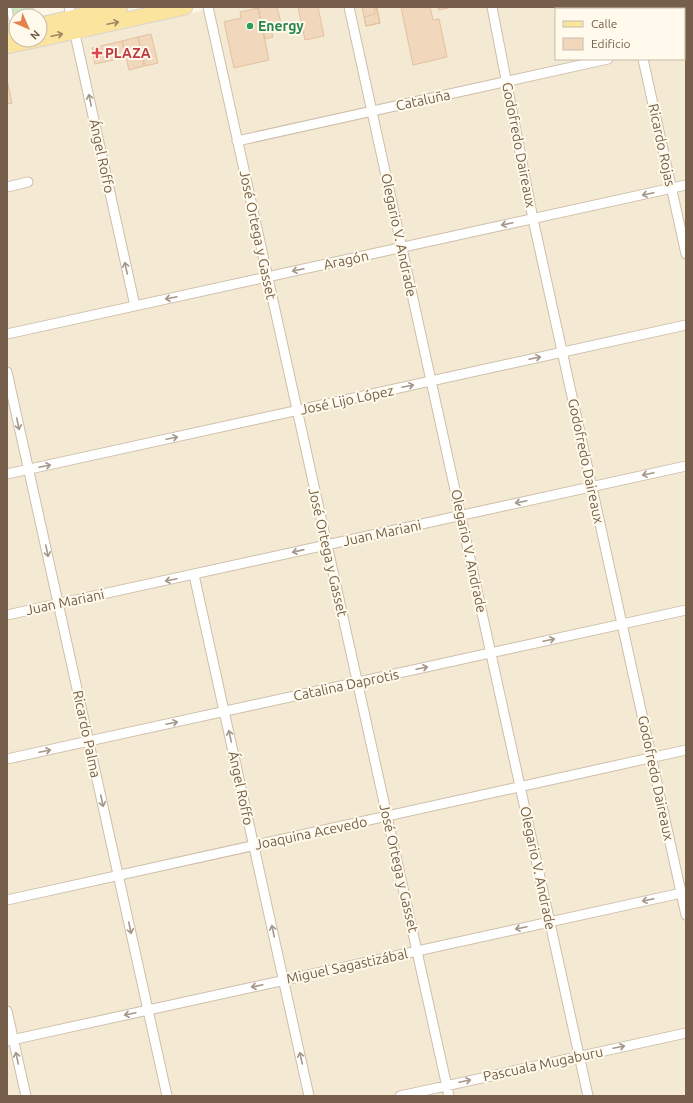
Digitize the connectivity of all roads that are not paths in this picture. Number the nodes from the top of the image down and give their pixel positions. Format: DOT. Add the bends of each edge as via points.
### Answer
graph roads {
  1 [pos="120,7"];
  2 [pos="185,7"];
  3 [pos="208,7"];
  4 [pos="349,7"];
  5 [pos="492,7"];
  6 [pos="72,19"];
  7 [pos="48,24"];
  8 [pos="48,34"];
  9 [pos="604,60"];
  10 [pos="643,60"];
  11 [pos="507,82"];
  12 [pos="372,111"];
  13 [pos="237,141"];
  14 [pos="28,182"];
  15 [pos="686,185"];
  16 [pos="7,186"];
  17 [pos="672,188"];
  18 [pos="533,219"];
  19 [pos="402,247"];
  20 [pos="686,254"];
  21 [pos="267,277"];
  22 [pos="135,306"];
  23 [pos="686,325"];
  24 [pos="7,334"];
  25 [pos="562,352"];
  26 [pos="7,372"];
  27 [pos="431,381"];
  28 [pos="297,410"];
  29 [pos="686,466"];
  30 [pos="28,470"];
  31 [pos="7,474"];
  32 [pos="592,486"];
  33 [pos="461,515"];
  34 [pos="327,545"];
  35 [pos="194,575"];
  36 [pos="58,604"];
  37 [pos="686,610"];
  38 [pos="7,615"];
  39 [pos="622,624"];
  40 [pos="491,653"];
  41 [pos="357,682"];
  42 [pos="224,711"];
  43 [pos="88,741"];
  44 [pos="686,750"];
  45 [pos="652,758"];
  46 [pos="7,759"];
  47 [pos="520,787"];
  48 [pos="387,816"];
  49 [pos="254,846"];
  50 [pos="118,876"];
  51 [pos="684,892"];
  52 [pos="7,900"];
  53 [pos="686,915"];
  54 [pos="550,922"];
  55 [pos="417,951"];
  56 [pos="284,980"];
  57 [pos="148,1010"];
  58 [pos="7,1011"];
  59 [pos="686,1033"];
  60 [pos="10,1040"];
  61 [pos="579,1056"];
  62 [pos="447,1086"];
  63 [pos="26,1096"];
  64 [pos="167,1096"];
  65 [pos="309,1096"];
  66 [pos="400,1096"];
  67 [pos="449,1096"];
  68 [pos="588,1096"];
  1 -- 6 [label="main road"];
  6 -- 2 [label="main road, one-way"];
  3 -- 13 [label="street, José Ortega y Gasset"];
  4 -- 12 [label="street, Olegario V. Andrade"];
  5 -- 11 [label="street, Godofredo Daireaux"];
  6 -- 7 [label="main road"];
  8 -- 6 [label="main road, one-way"];
  22 -- 6 [label="street, Ángel Roffo, one-way"];
  9 -- 11 [label="street, Cataluña"];
  10 -- 17 [label="street, Ricardo Rojas"];
  11 -- 12 [label="street, Cataluña"];
  11 -- 18 [label="street, Godofredo Daireaux"];
  12 -- 13 [label="street, Cataluña"];
  12 -- 19 [label="street, Olegario V. Andrade"];
  13 -- 21 [label="street, José Ortega y Gasset"];
  14 -- 16 [label="street"];
  15 -- 17 [label="street, Aragón"];
  17 -- 18 [label="street, Aragón, one-way"];
  17 -- 20 [label="street, Ricardo Rojas"];
  18 -- 19 [label="street, Aragón, one-way"];
  18 -- 25 [label="street, Godofredo Daireaux"];
  19 -- 21 [label="street, Aragón, one-way"];
  19 -- 27 [label="street, Olegario V. Andrade"];
  21 -- 22 [label="street, Aragón, one-way"];
  21 -- 28 [label="street, José Ortega y Gasset"];
  22 -- 24 [label="street, Aragón"];
  23 -- 25 [label="street, José Lijo López"];
  27 -- 25 [label="street, José Lijo López, one-way"];
  25 -- 32 [label="street, Godofredo Daireaux"];
  26 -- 30 [label="street, Ricardo Palma, one-way"];
  28 -- 27 [label="street, José Lijo López, one-way"];
  27 -- 33 [label="street, Olegario V. Andrade"];
  30 -- 28 [label="street, José Lijo López, one-way"];
  28 -- 34 [label="street, José Ortega y Gasset"];
  29 -- 32 [label="street, Juan Mariani, one-way"];
  30 -- 31 [label="street, José Lijo López"];
  30 -- 36 [label="street, Ricardo Palma, one-way"];
  32 -- 33 [label="street, Juan Mariani, one-way"];
  32 -- 39 [label="street, Godofredo Daireaux"];
  33 -- 34 [label="street, Juan Mariani"];
  33 -- 40 [label="street, Olegario V. Andrade"];
  34 -- 35 [label="street, Juan Mariani, one-way"];
  34 -- 41 [label="street, José Ortega y Gasset"];
  35 -- 36 [label="street, Juan Mariani, one-way"];
  35 -- 42 [label="street, Ángel Roffo"];
  36 -- 38 [label="street, Juan Mariani"];
  36 -- 43 [label="street, Ricardo Palma"];
  37 -- 39 [label="street, Catalina Daprotis"];
  40 -- 39 [label="street, Catalina Daprotis, one-way"];
  39 -- 45 [label="street, Godofredo Daireaux"];
  41 -- 40 [label="street, Catalina Daprotis, one-way"];
  40 -- 47 [label="street, Olegario V. Andrade"];
  41 -- 42 [label="street, Catalina Daprotis"];
  41 -- 48 [label="street, José Ortega y Gasset"];
  43 -- 42 [label="street, Catalina Daprotis, one-way"];
  49 -- 42 [label="street, Ángel Roffo, one-way"];
  46 -- 43 [label="street, Catalina Daprotis, one-way"];
  43 -- 50 [label="street, Ricardo Palma, one-way"];
  44 -- 45 [label="street, Joaquina Acevedo"];
  45 -- 47 [label="street, Joaquina Acevedo"];
  45 -- 51 [label="street, Godofredo Daireaux"];
  47 -- 48 [label="street, Joaquina Acevedo"];
  47 -- 54 [label="street, Olegario V. Andrade"];
  48 -- 49 [label="street, Joaquina Acevedo"];
  48 -- 55 [label="street, José Ortega y Gasset"];
  49 -- 50 [label="street, Joaquina Acevedo"];
  56 -- 49 [label="street, Ángel Roffo, one-way"];
  50 -- 52 [label="street, Joaquina Acevedo"];
  50 -- 57 [label="street, Ricardo Palma, one-way"];
  51 -- 53 [label="street, Godofredo Daireaux"];
  51 -- 54 [label="street, Miguel Sagastizábal, one-way"];
  54 -- 55 [label="street, Miguel Sagastizábal, one-way"];
  54 -- 61 [label="street, Olegario V. Andrade"];
  55 -- 56 [label="street, Miguel Sagastizábal"];
  55 -- 62 [label="street, José Ortega y Gasset"];
  56 -- 57 [label="street, Miguel Sagastizábal, one-way"];
  65 -- 56 [label="street, Ángel Roffo, one-way"];
  57 -- 60 [label="street, Miguel Sagastizábal, one-way"];
  57 -- 64 [label="street, Ricardo Palma"];
  58 -- 60 [label="street"];
  61 -- 59 [label="street, Pascuala Mugaburu, one-way"];
  63 -- 60 [label="street, one-way"];
  62 -- 61 [label="street, Pascuala Mugaburu, one-way"];
  61 -- 68 [label="street, Olegario V. Andrade"];
  62 -- 66 [label="street, Pascuala Mugaburu"];
  62 -- 67 [label="street, José Ortega y Gasset"];
}
